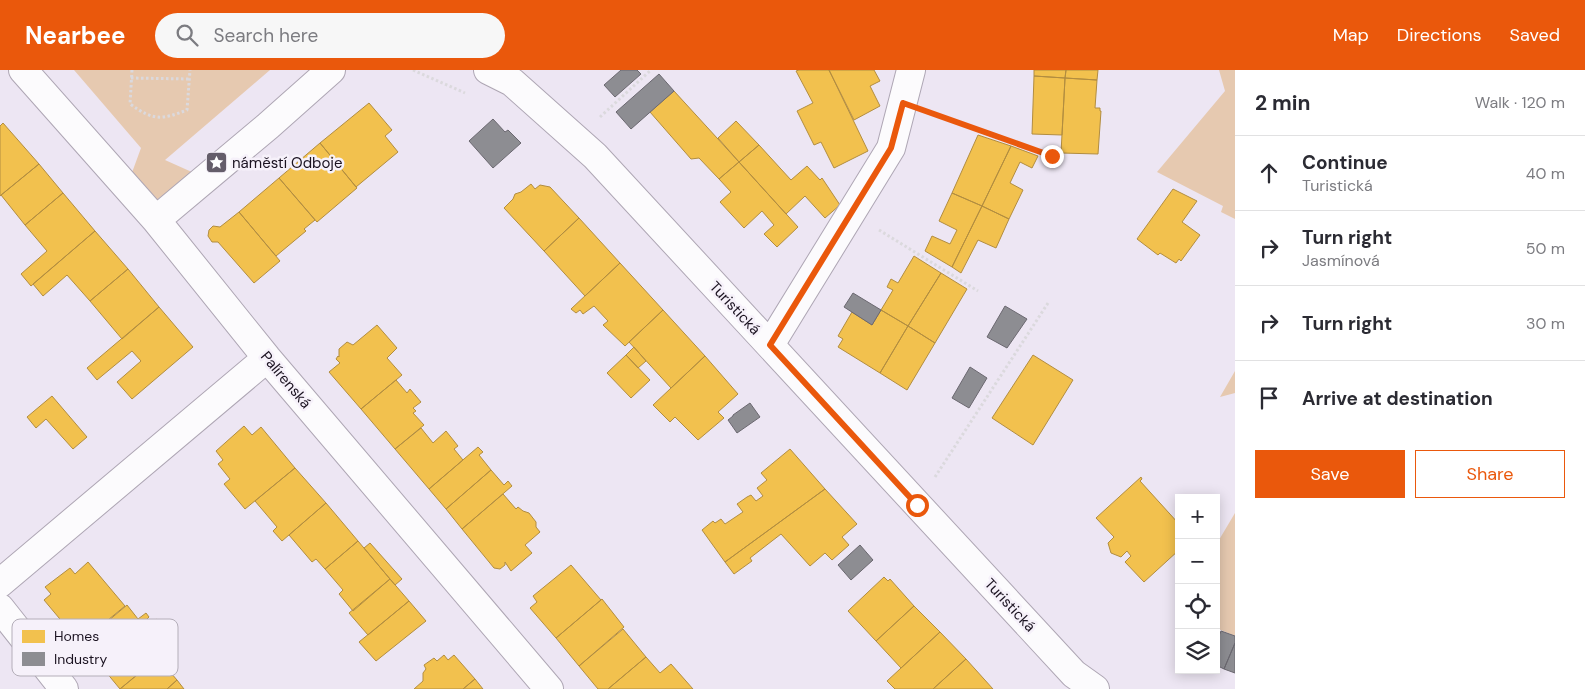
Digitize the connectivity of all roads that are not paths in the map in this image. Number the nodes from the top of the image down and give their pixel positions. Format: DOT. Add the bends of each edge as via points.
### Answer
graph roads {
  1 [pos="23,70"];
  2 [pos="331,70"];
  3 [pos="488,70"];
  4 [pos="911,70"];
  5 [pos="156,220"];
  6 [pos="770,345"];
  7 [pos="267,358"];
  8 [pos="0,583"];
  9 [pos="0,608"];
  10 [pos="12,623"];
  11 [pos="54,676"];
  12 [pos="64,689"];
  13 [pos="549,689"];
  14 [pos="1095,689"];
  1 -- 5 [label="street, Palírenská"];
  2 -- 5 [label="street"];
  3 -- 6 [label="street, Turistická" via="512,82 595,156"];
  4 -- 6 [label="street" via="891,148"];
  5 -- 7 [label="street, Palírenská"];
  6 -- 14 [label="street, Turistická" via="1074,674"];
  7 -- 8 [label="street"];
  7 -- 13 [label="street, Palírenská"];
  9 -- 10 [label="street"];
  11 -- 12 [label="street"];
}
